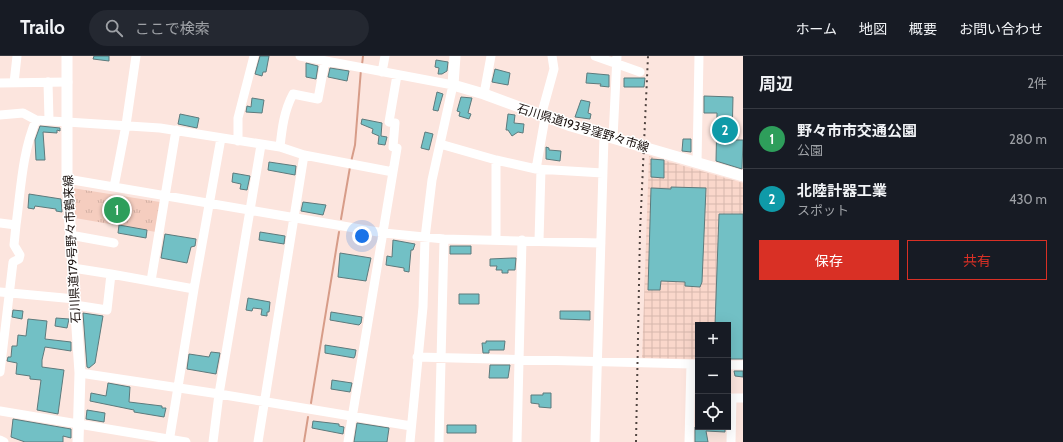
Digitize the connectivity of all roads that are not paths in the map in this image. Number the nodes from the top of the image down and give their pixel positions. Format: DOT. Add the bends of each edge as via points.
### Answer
graph roads {
  1 [pos="18,56"];
  2 [pos="67,56"];
  3 [pos="136,56"];
  4 [pos="254,56"];
  5 [pos="300,56"];
  6 [pos="385,56"];
  7 [pos="455,56"];
  8 [pos="491,56"];
  9 [pos="552,56"];
  10 [pos="559,56"];
  11 [pos="595,56"];
  12 [pos="699,56"];
  13 [pos="320,59"];
  14 [pos="617,60"];
  15 [pos="554,69"];
  16 [pos="382,72"];
  17 [pos="640,72"];
  18 [pos="397,75"];
  19 [pos="48,82"];
  20 [pos="68,82"];
  21 [pos="0,83"];
  22 [pos="14,83"];
  23 [pos="453,85"];
  24 [pos="484,94"];
  25 [pos="0,115"];
  26 [pos="543,117"];
  27 [pos="36,120"];
  28 [pos="48,120"];
  29 [pos="67,121"];
  30 [pos="126,125"];
  31 [pos="176,130"];
  32 [pos="608,137"];
  33 [pos="221,138"];
  34 [pos="238,141"];
  35 [pos="440,144"];
  36 [pos="261,145"];
  37 [pos="280,147"];
  38 [pos="304,155"];
  39 [pos="496,160"];
  40 [pos="697,163"];
  41 [pos="538,169"];
  42 [pos="393,172"];
  43 [pos="603,173"];
  44 [pos="743,176"];
  45 [pos="67,179"];
  46 [pos="114,187"];
  47 [pos="165,195"];
  48 [pos="210,203"];
  49 [pos="250,210"];
  50 [pos="296,217"];
  51 [pos="0,223"];
  52 [pos="16,225"];
  53 [pos="384,233"];
  54 [pos="70,235"];
  55 [pos="425,238"];
  56 [pos="444,239"];
  57 [pos="496,239"];
  58 [pos="522,240"];
  59 [pos="539,241"];
  60 [pos="114,243"];
  61 [pos="601,243"];
  62 [pos="72,268"];
  63 [pos="111,274"];
  64 [pos="151,281"];
  65 [pos="194,289"];
  66 [pos="5,293"];
  67 [pos="75,302"];
  68 [pos="417,357"];
  69 [pos="441,358"];
  70 [pos="519,360"];
  71 [pos="598,361"];
  72 [pos="694,364"];
  73 [pos="731,365"];
  74 [pos="743,365"];
  75 [pos="0,372"];
  76 [pos="80,374"];
  77 [pos="178,387"];
  78 [pos="219,394"];
  79 [pos="694,397"];
  80 [pos="731,398"];
  81 [pos="743,398"];
  82 [pos="264,402"];
  83 [pos="0,411"];
  84 [pos="352,416"];
  85 [pos="79,423"];
  86 [pos="411,426"];
  87 [pos="731,430"];
  88 [pos="0,440"];
  89 [pos="169,441"];
  90 [pos="4,442"];
  91 [pos="78,442"];
  92 [pos="186,442"];
  93 [pos="213,442"];
  94 [pos="258,442"];
  95 [pos="348,442"];
  96 [pos="410,442"];
  97 [pos="439,442"];
  98 [pos="517,442"];
  99 [pos="595,442"];
  100 [pos="689,442"];
  101 [pos="731,442"];
  1 -- 22 [label="street"];
  2 -- 20 [label="main road, 石川県道179号野々市鶴来線"];
  3 -- 30 [label="street"];
  4 -- 34 [label="street" via="238,118"];
  5 -- 13 [label="street"];
  6 -- 16 [label="street"];
  7 -- 23 [label="main road"];
  8 -- 24 [label="street"];
  9 -- 15 [label="street"];
  10 -- 15 [label="street"];
  11 -- 14 [label="street"];
  12 -- 40 [label="street"];
  13 -- 16 [label="street"];
  13 -- 37 [label="street" via="318,99 293,94 282,121"];
  14 -- 17 [label="street"];
  14 -- 32 [label="street"];
  15 -- 26 [label="street"];
  16 -- 18 [label="street"];
  18 -- 23 [label="street"];
  18 -- 42 [label="street" via="389,122 395,123 393,147 397,148"];
  19 -- 20 [label="street"];
  19 -- 22 [label="street"];
  19 -- 28 [label="street"];
  20 -- 29 [label="main road, 石川県道179号野々市鶴来線"];
  21 -- 22 [label="street"];
  23 -- 24 [label="main road, 石川県道193号窪野々市線"];
  23 -- 35 [label="street"];
  24 -- 26 [label="main road, 石川県道193号窪野々市線"];
  25 -- 27 [label="street" via="23,113"];
  26 -- 32 [label="main road, 石川県道193号窪野々市線"];
  26 -- 41 [label="street"];
  27 -- 28 [label="street"];
  27 -- 52 [label="street" via="28,141"];
  28 -- 29 [label="street"];
  29 -- 30 [label="street"];
  29 -- 45 [label="main road, 石川県道179号野々市鶴来線"];
  30 -- 31 [label="street"];
  30 -- 46 [label="street"];
  31 -- 33 [label="street"];
  31 -- 47 [label="street"];
  32 -- 40 [label="main road, 石川県道193号窪野々市線"];
  32 -- 43 [label="street"];
  33 -- 34 [label="street"];
  33 -- 48 [label="street"];
  34 -- 36 [label="street"];
  35 -- 39 [label="street"];
  35 -- 55 [label="street" via="432,180"];
  36 -- 37 [label="street"];
  36 -- 49 [label="street"];
  37 -- 38 [label="street"];
  38 -- 42 [label="street"];
  38 -- 50 [label="street"];
  39 -- 41 [label="street"];
  39 -- 57 [label="street"];
  40 -- 44 [label="main road, 石川県道193号窪野々市線"];
  41 -- 43 [label="street"];
  41 -- 59 [label="street"];
  42 -- 53 [label="street"];
  43 -- 61 [label="street"];
  45 -- 46 [label="street"];
  45 -- 54 [label="main road, 石川県道179号野々市鶴来線"];
  46 -- 47 [label="street"];
  47 -- 48 [label="street"];
  47 -- 64 [label="street"];
  48 -- 49 [label="street"];
  48 -- 65 [label="street"];
  49 -- 50 [label="street"];
  49 -- 78 [label="street"];
  50 -- 53 [label="street"];
  50 -- 82 [label="street"];
  51 -- 52 [label="street"];
  52 -- 66 [label="street" via="14,245 20,255 19,259 13,262"];
  53 -- 55 [label="street"];
  53 -- 84 [label="street"];
  54 -- 60 [label="street"];
  54 -- 62 [label="main road, 石川県道179号野々市鶴来線"];
  55 -- 56 [label="street"];
  55 -- 68 [label="street" via="423,307"];
  56 -- 57 [label="street"];
  56 -- 69 [label="street"];
  57 -- 58 [label="street"];
  58 -- 59 [label="street"];
  58 -- 70 [label="street"];
  59 -- 61 [label="street"];
  61 -- 71 [label="street"];
  62 -- 63 [label="street"];
  62 -- 67 [label="main road, 石川県道179号野々市鶴来線"];
  63 -- 64 [label="street"];
  63 -- 67 [label="street" via="107,310"];
  64 -- 65 [label="street"];
  65 -- 77 [label="street"];
  66 -- 67 [label="street"];
  66 -- 75 [label="street"];
  67 -- 76 [label="main road, 石川県道179号野々市鶴来線"];
  68 -- 69 [label="street"];
  68 -- 86 [label="street"];
  69 -- 70 [label="street"];
  69 -- 97 [label="street"];
  70 -- 71 [label="street"];
  70 -- 98 [label="street"];
  71 -- 72 [label="street"];
  71 -- 99 [label="street"];
  72 -- 79 [label="street"];
  73 -- 74 [label="street"];
  76 -- 77 [label="street"];
  76 -- 85 [label="main road, 石川県道179号野々市鶴来線"];
  77 -- 78 [label="street"];
  77 -- 89 [label="street"];
  78 -- 82 [label="street"];
  78 -- 93 [label="street"];
  79 -- 100 [label="street"];
  80 -- 81 [label="street"];
  82 -- 84 [label="street"];
  82 -- 94 [label="street"];
  83 -- 85 [label="street"];
  84 -- 86 [label="street"];
  84 -- 95 [label="street"];
  85 -- 89 [label="street"];
  85 -- 91 [label="main road, 石川県道179号野々市鶴来線"];
  86 -- 96 [label="street"];
  87 -- 101 [label="street"];
  88 -- 90 [label="street"];
  89 -- 92 [label="street"];
}
